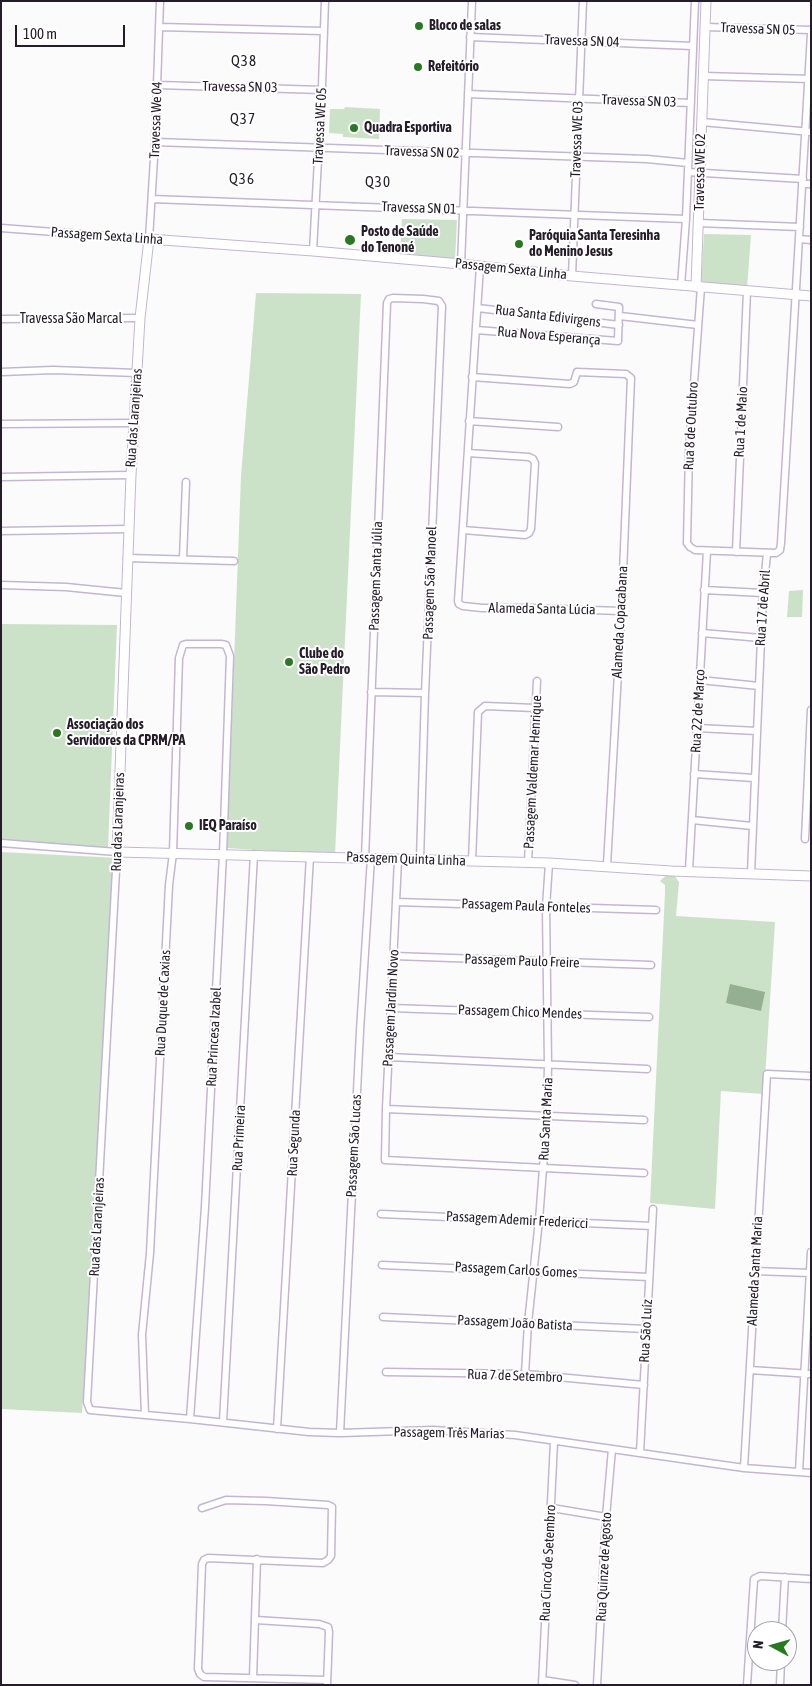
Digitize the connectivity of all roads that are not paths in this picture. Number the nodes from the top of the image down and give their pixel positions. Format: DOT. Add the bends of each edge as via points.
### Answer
graph roads {
  1 [pos="160,1"];
  2 [pos="324,1"];
  3 [pos="472,1"];
  4 [pos="583,1"];
  5 [pos="694,1"];
  6 [pos="706,1"];
  7 [pos="159,27"];
  8 [pos="705,27"];
  9 [pos="323,31"];
  10 [pos="811,32"];
  11 [pos="470,37"];
  12 [pos="582,41"];
  13 [pos="694,46"];
  14 [pos="693,56"];
  15 [pos="704,56"];
  16 [pos="703,76"];
  17 [pos="810,79"];
  18 [pos="158,85"];
  19 [pos="322,90"];
  20 [pos="468,94"];
  21 [pos="579,100"];
  22 [pos="691,103"];
  23 [pos="702,122"];
  24 [pos="808,132"];
  25 [pos="155,142"];
  26 [pos="319,148"];
  27 [pos="465,153"];
  28 [pos="577,157"];
  29 [pos="688,163"];
  30 [pos="688,172"];
  31 [pos="700,172"];
  32 [pos="803,182"];
  33 [pos="811,184"];
  34 [pos="152,199"];
  35 [pos="316,204"];
  36 [pos="464,210"];
  37 [pos="574,215"];
  38 [pos="686,219"];
  39 [pos="699,223"];
  40 [pos="800,227"];
  41 [pos="1,228"];
  42 [pos="150,239"];
  43 [pos="799,239"];
  44 [pos="811,240"];
  45 [pos="313,251"];
  46 [pos="461,264"];
  47 [pos="480,266"];
  48 [pos="572,276"];
  49 [pos="681,286"];
  50 [pos="698,287"];
  51 [pos="747,291"];
  52 [pos="795,295"];
  53 [pos="811,296"];
  54 [pos="393,298"];
  55 [pos="596,304"];
  56 [pos="478,308"];
  57 [pos="620,316"];
  58 [pos="140,318"];
  59 [pos="1,319"];
  60 [pos="619,325"];
  61 [pos="698,325"];
  62 [pos="476,330"];
  63 [pos="1,372"];
  64 [pos="137,373"];
  65 [pos="472,377"];
  66 [pos="470,421"];
  67 [pos="134,423"];
  68 [pos="1,424"];
  69 [pos="558,427"];
  70 [pos="468,453"];
  71 [pos="131,475"];
  72 [pos="1,477"];
  73 [pos="186,482"];
  74 [pos="128,529"];
  75 [pos="463,530"];
  76 [pos="1,531"];
  77 [pos="706,551"];
  78 [pos="736,552"];
  79 [pos="767,554"];
  80 [pos="127,558"];
  81 [pos="183,559"];
  82 [pos="234,561"];
  83 [pos="1,585"];
  84 [pos="704,590"];
  85 [pos="126,593"];
  86 [pos="763,593"];
  87 [pos="621,611"];
  88 [pos="702,633"];
  89 [pos="761,638"];
  90 [pos="230,656"];
  91 [pos="700,680"];
  92 [pos="537,682"];
  93 [pos="759,686"];
  94 [pos="371,692"];
  95 [pos="425,693"];
  96 [pos="535,708"];
  97 [pos="811,710"];
  98 [pos="697,728"];
  99 [pos="757,731"];
  100 [pos="694,774"];
  101 [pos="754,778"];
  102 [pos="692,820"];
  103 [pos="752,826"];
  104 [pos="805,838"];
  105 [pos="1,843"];
  106 [pos="117,852"];
  107 [pos="172,853"];
  108 [pos="223,854"];
  109 [pos="254,854"];
  110 [pos="310,856"];
  111 [pos="368,858"];
  112 [pos="398,860"];
  113 [pos="420,860"];
  114 [pos="472,860"];
  115 [pos="528,862"];
  116 [pos="548,863"];
  117 [pos="607,865"];
  118 [pos="689,870"];
  119 [pos="751,873"];
  120 [pos="811,876"];
  121 [pos="396,902"];
  122 [pos="546,907"];
  123 [pos="656,910"];
  124 [pos="394,956"];
  125 [pos="547,962"];
  126 [pos="651,965"];
  127 [pos="391,1008"];
  128 [pos="547,1014"];
  129 [pos="649,1017"];
  130 [pos="389,1057"];
  131 [pos="548,1065"];
  132 [pos="647,1069"];
  133 [pos="811,1076"];
  134 [pos="386,1109"];
  135 [pos="547,1117"];
  136 [pos="644,1120"];
  137 [pos="543,1168"];
  138 [pos="644,1173"];
  139 [pos="653,1209"];
  140 [pos="381,1214"];
  141 [pos="539,1220"];
  142 [pos="652,1226"];
  143 [pos="811,1252"];
  144 [pos="382,1264"];
  145 [pos="532,1270"];
  146 [pos="755,1271"];
  147 [pos="810,1273"];
  148 [pos="650,1277"];
  149 [pos="383,1317"];
  150 [pos="528,1323"];
  151 [pos="646,1329"];
  152 [pos="750,1370"];
  153 [pos="386,1372"];
  154 [pos="807,1373"];
  155 [pos="525,1374"];
  156 [pos="644,1384"];
  157 [pos="88,1406"];
  158 [pos="145,1415"];
  159 [pos="190,1419"];
  160 [pos="223,1422"];
  161 [pos="277,1429"];
  162 [pos="340,1433"];
  163 [pos="554,1442"];
  164 [pos="612,1449"];
  165 [pos="640,1453"];
  166 [pos="744,1468"];
  167 [pos="799,1472"];
  168 [pos="811,1473"];
  169 [pos="202,1508"];
  170 [pos="552,1508"];
  171 [pos="606,1517"];
  172 [pos="257,1559"];
  173 [pos="785,1577"];
  174 [pos="811,1579"];
  175 [pos="256,1620"];
  176 [pos="783,1621"];
  177 [pos="781,1671"];
  178 [pos="257,1681"];
  179 [pos="327,1682"];
  180 [pos="542,1682"];
  181 [pos="575,1685"];
  182 [pos="597,1685"];
  183 [pos="747,1685"];
  184 [pos="780,1685"];
  1 -- 7 [label="street, Travessa We 04"];
  2 -- 9 [label="street, Travessa WE 05"];
  3 -- 11 [label="street"];
  4 -- 12 [label="street, Travessa WE 03"];
  5 -- 13 [label="street, Travessa WE 02"];
  6 -- 8 [label="street, Travessa WE 02"];
  7 -- 9 [label="street"];
  7 -- 18 [label="street, Travessa We 04"];
  8 -- 10 [label="street, Travessa SN 05"];
  8 -- 15 [label="street, Travessa WE 02"];
  9 -- 19 [label="street, Travessa WE 05"];
  10 -- 17 [label="street"];
  11 -- 12 [label="street, Travessa SN 04"];
  11 -- 20 [label="street"];
  12 -- 13 [label="street, Travessa SN 04"];
  12 -- 21 [label="street, Travessa WE 03"];
  13 -- 14 [label="street, Travessa WE 02"];
  14 -- 15 [label="street"];
  14 -- 22 [label="street, Travessa WE 02"];
  15 -- 16 [label="street, Travessa WE 02"];
  16 -- 17 [label="street"];
  16 -- 23 [label="street, Travessa WE 02"];
  17 -- 24 [label="street"];
  18 -- 19 [label="street, Travessa SN 03"];
  18 -- 25 [label="street, Travessa We 04"];
  19 -- 26 [label="street, Travessa WE 05"];
  20 -- 21 [label="street, Travessa SN 03"];
  20 -- 27 [label="street"];
  21 -- 22 [label="street, Travessa SN 03"];
  21 -- 28 [label="street, Travessa WE 03"];
  22 -- 29 [label="street, Travessa WE 02"];
  23 -- 24 [label="street"];
  23 -- 31 [label="street, Travessa WE 02"];
  24 -- 32 [label="street"];
  25 -- 26 [label="street, Travessa SN 02"];
  25 -- 34 [label="street, Travessa We 04"];
  26 -- 27 [label="street, Travessa SN 02"];
  26 -- 35 [label="street, Travessa WE 05"];
  27 -- 28 [label="street, Travessa SN 02"];
  27 -- 36 [label="street"];
  28 -- 29 [label="street, Travessa SN 02"];
  28 -- 37 [label="street, Travessa WE 03"];
  29 -- 30 [label="street, Travessa WE 02"];
  30 -- 31 [label="street"];
  30 -- 38 [label="street, Travessa WE 02"];
  31 -- 32 [label="street"];
  31 -- 39 [label="street, Travessa WE 02"];
  32 -- 33 [label="street"];
  32 -- 40 [label="street"];
  34 -- 35 [label="street, Travessa SN 01"];
  34 -- 42 [label="street, Travessa We 04"];
  35 -- 36 [label="street, Travessa SN 01"];
  35 -- 45 [label="street, Travessa WE 05"];
  36 -- 37 [label="street, Travessa SN 01"];
  36 -- 46 [label="street"];
  37 -- 38 [label="street, Travessa SN 01"];
  37 -- 48 [label="street, Travessa WE 03"];
  38 -- 49 [label="street, Travessa WE 02"];
  39 -- 40 [label="street"];
  39 -- 50 [label="street, Travessa WE 02"];
  40 -- 43 [label="street"];
  41 -- 42 [label="street, Passagem Sexta Linha"];
  42 -- 45 [label="street, Passagem Sexta Linha"];
  42 -- 58 [label="street, Rua das Laranjeiras"];
  43 -- 44 [label="street"];
  43 -- 52 [label="street"];
  45 -- 46 [label="street, Passagem Sexta Linha"];
  46 -- 47 [label="street, Passagem Sexta Linha"];
  47 -- 48 [label="street, Passagem Sexta Linha"];
  47 -- 56 [label="street"];
  48 -- 49 [label="street, Passagem Sexta Linha"];
  49 -- 50 [label="street, Passagem Sexta Linha"];
  50 -- 51 [label="street, Passagem Sexta Linha"];
  50 -- 61 [label="street, Rua 8 de Outubro"];
  51 -- 52 [label="street, Passagem Sexta Linha"];
  51 -- 78 [label="street, Rua 1 de Maio"];
  52 -- 53 [label="street, Passagem Sexta Linha"];
  52 -- 79 [label="street, Rua 17 de Abril" via="781,543 780,550"];
  54 -- 94 [label="street, Passagem Santa Júlia" via="387,303"];
  54 -- 95 [label="street, Passagem São Manoel" via="436,300 442,306"];
  55 -- 57 [label="street" via="618,306"];
  56 -- 60 [label="street, Rua Santa Edivirgens"];
  56 -- 62 [label="street"];
  57 -- 60 [label="street"];
  57 -- 61 [label="street"];
  58 -- 59 [label="street, Travessa São Marcal"];
  58 -- 64 [label="street, Rua das Laranjeiras"];
  60 -- 62 [label="street, Rua Nova Esperança" via="617,342"];
  61 -- 77 [label="street, Rua 8 de Outubro" via="689,452 687,543 696,550"];
  62 -- 65 [label="street"];
  63 -- 64 [label="street"];
  64 -- 67 [label="street, Rua das Laranjeiras"];
  65 -- 66 [label="street"];
  65 -- 87 [label="street, Alameda Copacabana" via="570,384 577,372 626,374 631,378"];
  66 -- 69 [label="street"];
  66 -- 70 [label="street"];
  67 -- 68 [label="street"];
  67 -- 71 [label="street, Rua das Laranjeiras"];
  70 -- 75 [label="street"];
  70 -- 75 [label="street" via="534,460 531,529 525,536"];
  71 -- 72 [label="street"];
  71 -- 74 [label="street, Rua das Laranjeiras"];
  73 -- 81 [label="street"];
  74 -- 76 [label="street"];
  74 -- 80 [label="street, Rua das Laranjeiras"];
  75 -- 87 [label="street, Alameda Santa Lúcia" via="458,601 462,606"];
  77 -- 78 [label="street"];
  77 -- 84 [label="street, Rua 22 de Março"];
  78 -- 79 [label="street"];
  79 -- 86 [label="street, Rua 17 de Abril"];
  80 -- 81 [label="street"];
  80 -- 85 [label="street, Rua das Laranjeiras"];
  81 -- 82 [label="street"];
  83 -- 85 [label="street"];
  84 -- 86 [label="street"];
  84 -- 88 [label="street, Rua 22 de Março"];
  85 -- 106 [label="street, Rua das Laranjeiras"];
  86 -- 89 [label="street, Rua 17 de Abril"];
  87 -- 117 [label="street, Alameda Copacabana"];
  88 -- 89 [label="street"];
  88 -- 91 [label="street, Rua 22 de Março"];
  89 -- 93 [label="street, Rua 17 de Abril"];
  90 -- 107 [label="street, Rua Duque de Caxias" via="226,645 221,644 186,644 181,650"];
  90 -- 108 [label="street, Rua Princesa Izabel"];
  91 -- 93 [label="street"];
  91 -- 98 [label="street, Rua 22 de Março"];
  92 -- 96 [label="street, Passagem Valdemar Henrique"];
  93 -- 99 [label="street, Rua 17 de Abril"];
  94 -- 95 [label="street"];
  94 -- 111 [label="street, Passagem Santa Júlia"];
  95 -- 113 [label="street, Passagem São Manoel"];
  96 -- 114 [label="street" via="485,706 478,712"];
  96 -- 115 [label="street, Passagem Valdemar Henrique"];
  97 -- 104 [label="street"];
  98 -- 99 [label="street"];
  98 -- 100 [label="street, Rua 22 de Março"];
  99 -- 101 [label="street, Rua 17 de Abril"];
  100 -- 101 [label="street"];
  100 -- 102 [label="street, Rua 22 de Março"];
  101 -- 103 [label="street, Rua 17 de Abril"];
  102 -- 103 [label="street"];
  102 -- 118 [label="street, Rua 22 de Março"];
  103 -- 119 [label="street, Rua 17 de Abril"];
  105 -- 106 [label="street, Passagem Quinta Linha"];
  106 -- 107 [label="street, Passagem Quinta Linha"];
  106 -- 157 [label="street, Rua das Laranjeiras"];
  107 -- 108 [label="street, Passagem Quinta Linha"];
  107 -- 158 [label="street, Rua Duque de Caxias" via="150,1252 142,1335"];
  108 -- 109 [label="street, Passagem Quinta Linha"];
  108 -- 159 [label="street, Rua Princesa Izabel" via="206,1207"];
  109 -- 110 [label="street, Passagem Quinta Linha"];
  109 -- 160 [label="street, Rua Primeira"];
  110 -- 111 [label="street, Passagem Quinta Linha"];
  110 -- 161 [label="street, Rua Segunda"];
  111 -- 112 [label="street, Passagem Quinta Linha"];
  111 -- 162 [label="street, Passagem São Lucas"];
  112 -- 113 [label="street, Passagem Quinta Linha"];
  112 -- 121 [label="street, Passagem Jardim Novo"];
  113 -- 114 [label="street, Passagem Quinta Linha"];
  114 -- 115 [label="street, Passagem Quinta Linha"];
  115 -- 116 [label="street, Passagem Quinta Linha"];
  116 -- 117 [label="street, Passagem Quinta Linha"];
  116 -- 122 [label="street, Rua Santa Maria"];
  117 -- 118 [label="street, Passagem Quinta Linha"];
  118 -- 119 [label="street, Passagem Quinta Linha"];
  119 -- 120 [label="street, Passagem Quinta Linha"];
  121 -- 122 [label="street, Passagem Paula Fonteles"];
  121 -- 124 [label="street, Passagem Jardim Novo"];
  122 -- 123 [label="street, Passagem Paula Fonteles"];
  122 -- 125 [label="street, Rua Santa Maria"];
  124 -- 125 [label="street, Passagem Paulo Freire"];
  124 -- 127 [label="street, Passagem Jardim Novo"];
  125 -- 126 [label="street, Passagem Paulo Freire"];
  125 -- 128 [label="street, Rua Santa Maria"];
  127 -- 128 [label="street, Passagem Chico Mendes"];
  127 -- 130 [label="street, Passagem Jardim Novo"];
  128 -- 129 [label="street, Passagem Chico Mendes"];
  128 -- 131 [label="street, Rua Santa Maria"];
  130 -- 131 [label="street"];
  130 -- 134 [label="street, Passagem Jardim Novo"];
  131 -- 132 [label="street"];
  131 -- 135 [label="street, Rua Santa Maria"];
  133 -- 146 [label="street, Alameda Santa Maria" via="767,1074"];
  134 -- 135 [label="street"];
  134 -- 137 [label="street, Passagem Jardim Novo" via="384,1157 388,1161"];
  135 -- 136 [label="street"];
  135 -- 137 [label="street, Rua Santa Maria"];
  137 -- 138 [label="street"];
  137 -- 141 [label="street, Rua Santa Maria"];
  139 -- 142 [label="street, Rua São Luíz"];
  140 -- 141 [label="street, Passagem Ademir Fredericci"];
  141 -- 142 [label="street, Passagem Ademir Fredericci"];
  141 -- 145 [label="street, Rua Santa Maria"];
  142 -- 148 [label="street, Rua São Luíz"];
  143 -- 147 [label="street"];
  144 -- 145 [label="street, Passagem Carlos Gomes"];
  145 -- 148 [label="street, Passagem Carlos Gomes"];
  145 -- 150 [label="street, Rua Santa Maria"];
  146 -- 147 [label="street"];
  146 -- 152 [label="street, Alameda Santa Maria"];
  147 -- 154 [label="street"];
  148 -- 151 [label="street, Rua São Luíz"];
  149 -- 150 [label="street, Passagem João Batista"];
  150 -- 151 [label="street, Passagem João Batista"];
  150 -- 155 [label="street, Rua Santa Maria"];
  151 -- 156 [label="street, Rua São Luíz"];
  152 -- 154 [label="street"];
  152 -- 166 [label="street, Alameda Santa Maria"];
  153 -- 155 [label="street, Rua 7 de Setembro"];
  154 -- 167 [label="street"];
  155 -- 156 [label="street, Rua 7 de Setembro"];
  156 -- 165 [label="street, Rua São Luíz"];
  157 -- 158 [label="street, Passagem Três Marias" via="90,1410"];
  158 -- 159 [label="street, Passagem Três Marias"];
  159 -- 160 [label="street, Passagem Três Marias"];
  160 -- 161 [label="street, Passagem Três Marias"];
  161 -- 162 [label="street, Passagem Três Marias"];
  162 -- 163 [label="street, Passagem Três Marias" via="470,1431"];
  163 -- 164 [label="street, Passagem Três Marias"];
  163 -- 170 [label="street, Rua Cinco de Setembro"];
  164 -- 165 [label="street, Passagem Três Marias"];
  164 -- 171 [label="street, Rua Quinze de Agosto"];
  165 -- 166 [label="street, Passagem Três Marias"];
  166 -- 167 [label="street, Passagem Três Marias"];
  167 -- 168 [label="street, Passagem Três Marias"];
  169 -- 172 [label="street" via="226,1500 332,1507 332,1556 328,1560 323,1563"];
  170 -- 171 [label="street"];
  170 -- 180 [label="street, Rua Cinco de Setembro"];
  171 -- 182 [label="street, Rua Quinze de Agosto"];
  172 -- 175 [label="street"];
  172 -- 178 [label="street" via="208,1558 202,1564 198,1669 204,1677"];
  173 -- 174 [label="street"];
  173 -- 176 [label="street"];
  173 -- 183 [label="street" via="760,1576 754,1579"];
  175 -- 178 [label="street"];
  175 -- 179 [label="street" via="328,1627"];
  177 -- 184 [label="street"];
  178 -- 179 [label="street"];
  180 -- 181 [label="street"];
}
